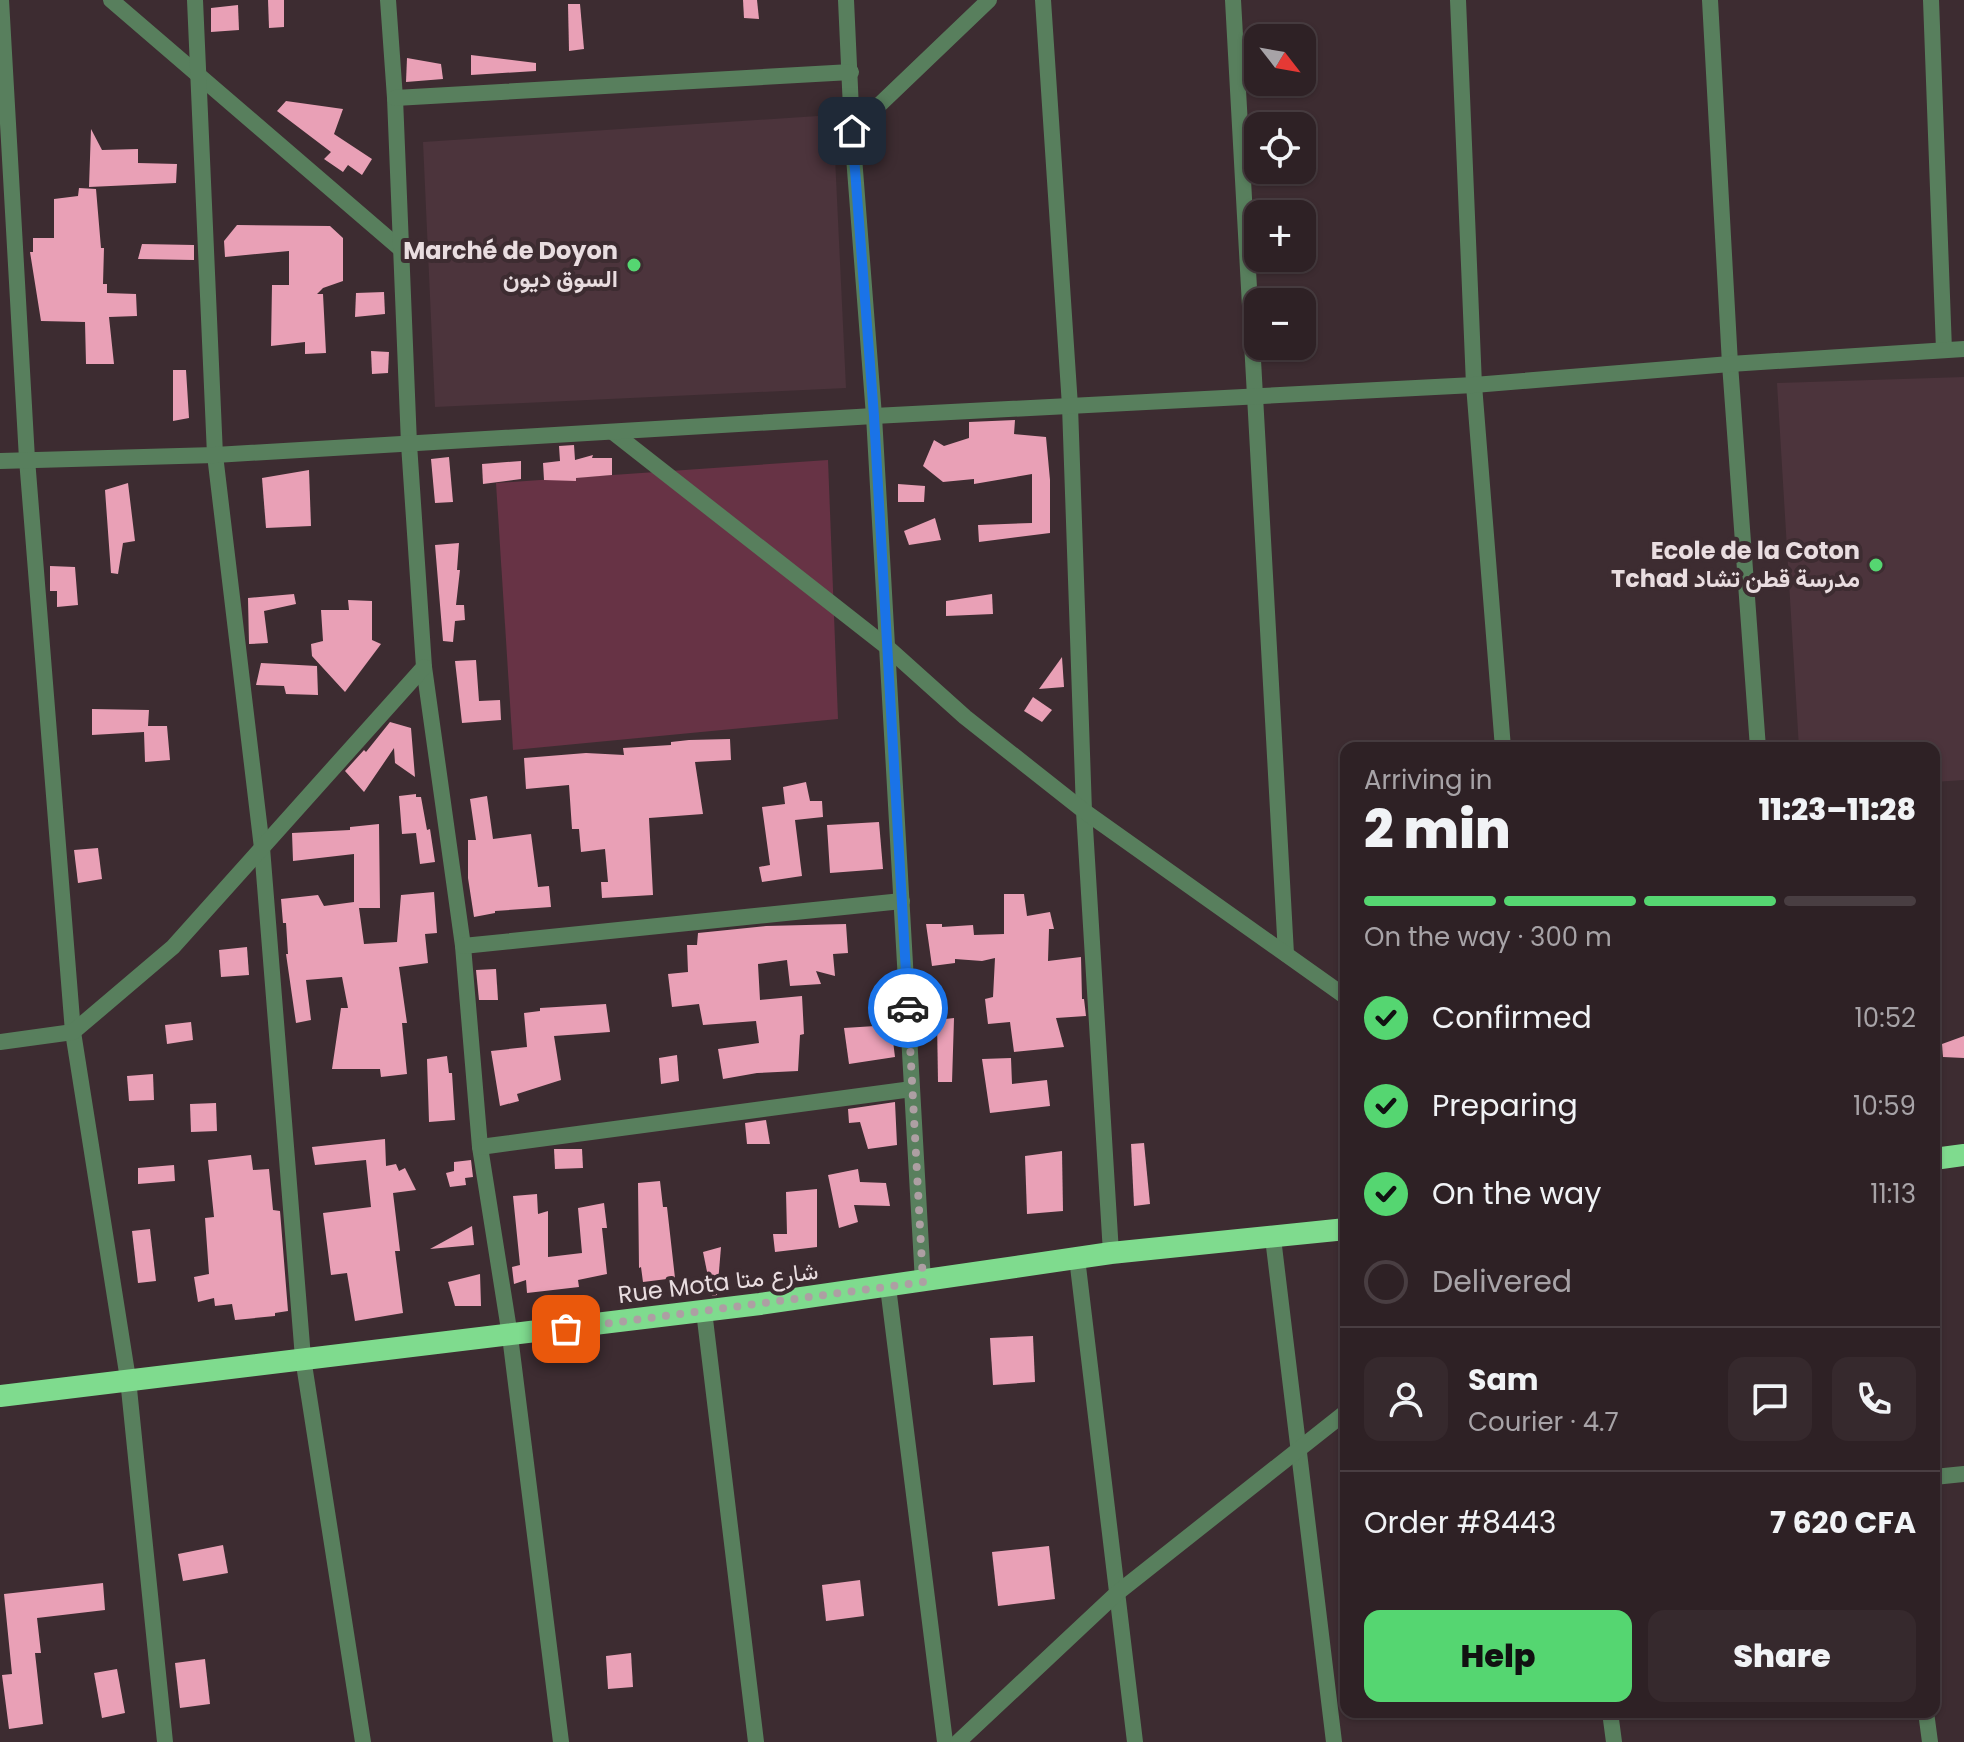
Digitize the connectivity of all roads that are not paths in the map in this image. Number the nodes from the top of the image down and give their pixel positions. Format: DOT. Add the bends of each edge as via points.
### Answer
graph roads {
  1 [pos="1,0"];
  2 [pos="111,0"];
  3 [pos="195,0"];
  4 [pos="388,0"];
  5 [pos="846,0"];
  6 [pos="989,0"];
  7 [pos="1043,0"];
  8 [pos="1233,0"];
  9 [pos="1458,0"];
  10 [pos="1710,0"];
  11 [pos="1931,0"];
  12 [pos="851,72"];
  13 [pos="200,73"];
  14 [pos="395,98"];
  15 [pos="852,131"];
  16 [pos="403,251"];
  17 [pos="1964,349"];
  18 [pos="1944,350"];
  19 [pos="1730,364"];
  20 [pos="1474,385"];
  21 [pos="1254,396"];
  22 [pos="1070,406"];
  23 [pos="874,416"];
  24 [pos="614,433"];
  25 [pos="409,444"];
  26 [pos="215,455"];
  27 [pos="27,459"];
  28 [pos="0,461"];
  29 [pos="887,647"];
  30 [pos="424,667"];
  31 [pos="1503,742"];
  32 [pos="1758,742"];
  33 [pos="1084,811"];
  34 [pos="262,848"];
  35 [pos="902,901"];
  36 [pos="463,946"];
  37 [pos="1286,954"];
  38 [pos="1340,993"];
  39 [pos="73,1032"];
  40 [pos="0,1042"];
  41 [pos="912,1089"];
  42 [pos="480,1147"];
  43 [pos="1964,1155"];
  44 [pos="1940,1158"];
  45 [pos="1340,1230"];
  46 [pos="1273,1238"];
  47 [pos="1111,1253"];
  48 [pos="1077,1258"];
  49 [pos="923,1282"];
  50 [pos="888,1287"];
  51 [pos="704,1311"];
  52 [pos="510,1336"];
  53 [pos="303,1358"];
  54 [pos="128,1379"];
  55 [pos="0,1396"];
  56 [pos="1340,1417"];
  57 [pos="1297,1451"];
  58 [pos="1964,1474"];
  59 [pos="1940,1476"];
  60 [pos="1116,1594"];
  61 [pos="1611,1718"];
  62 [pos="1927,1718"];
  63 [pos="165,1742"];
  64 [pos="363,1742"];
  65 [pos="558,1742"];
  66 [pos="756,1742"];
  67 [pos="945,1742"];
  68 [pos="958,1742"];
  69 [pos="1135,1742"];
  70 [pos="1334,1742"];
  71 [pos="1614,1742"];
  72 [pos="1930,1742"];
  1 -- 27 [label="street"];
  2 -- 13 [label="street"];
  3 -- 13 [label="street"];
  4 -- 14 [label="street"];
  5 -- 12 [label="street"];
  6 -- 15 [label="street"];
  7 -- 22 [label="street"];
  8 -- 21 [label="street"];
  9 -- 20 [label="street"];
  10 -- 19 [label="street"];
  11 -- 18 [label="street"];
  12 -- 14 [label="street"];
  12 -- 15 [label="street"];
  13 -- 16 [label="street"];
  13 -- 26 [label="street"];
  14 -- 16 [label="street"];
  15 -- 23 [label="street"];
  16 -- 25 [label="street"];
  17 -- 18 [label="street"];
  18 -- 19 [label="street"];
  19 -- 20 [label="street"];
  19 -- 32 [label="street"];
  20 -- 21 [label="street"];
  20 -- 31 [label="street"];
  21 -- 22 [label="street"];
  21 -- 37 [label="street"];
  22 -- 23 [label="street"];
  22 -- 33 [label="street"];
  23 -- 24 [label="street"];
  23 -- 29 [label="street"];
  24 -- 25 [label="street"];
  24 -- 29 [label="street"];
  25 -- 26 [label="street"];
  25 -- 30 [label="street"];
  26 -- 27 [label="street"];
  26 -- 34 [label="street"];
  27 -- 28 [label="street"];
  27 -- 39 [label="street"];
  29 -- 33 [label="street"];
  29 -- 35 [label="street"];
  30 -- 34 [label="street"];
  30 -- 36 [label="street"];
  33 -- 37 [label="street"];
  33 -- 47 [label="street"];
  34 -- 39 [label="street" via="173,947"];
  34 -- 53 [label="street"];
  35 -- 36 [label="street"];
  35 -- 41 [label="street"];
  36 -- 42 [label="street"];
  37 -- 38 [label="street"];
  39 -- 40 [label="street"];
  39 -- 54 [label="street"];
  41 -- 42 [label="street"];
  41 -- 49 [label="street"];
  42 -- 52 [label="street"];
  43 -- 44 [label="highway"];
  45 -- 46 [label="highway, Rue Mota شارع متا"];
  46 -- 47 [label="highway, Rue Mota شارع متا"];
  46 -- 57 [label="street"];
  47 -- 48 [label="highway, Rue Mota شارع متا"];
  48 -- 49 [label="highway, Rue Mota شارع متا"];
  48 -- 60 [label="street"];
  49 -- 50 [label="highway, Rue Mota شارع متا"];
  50 -- 51 [label="highway, Rue Mota شارع متا"];
  50 -- 67 [label="street"];
  51 -- 52 [label="highway, Rue Mota شارع متا"];
  51 -- 66 [label="street"];
  52 -- 53 [label="highway, Rue Mota شارع متا"];
  52 -- 65 [label="street"];
  53 -- 54 [label="highway, Rue Mota شارع متا"];
  53 -- 64 [label="street"];
  54 -- 55 [label="highway, Rue Mota شارع متا"];
  54 -- 63 [label="street"];
  56 -- 57 [label="street"];
  57 -- 60 [label="street"];
  57 -- 70 [label="street"];
  58 -- 59 [label="street"];
  60 -- 68 [label="street"];
  60 -- 69 [label="street"];
  61 -- 71 [label="street"];
  62 -- 72 [label="street"];
}
